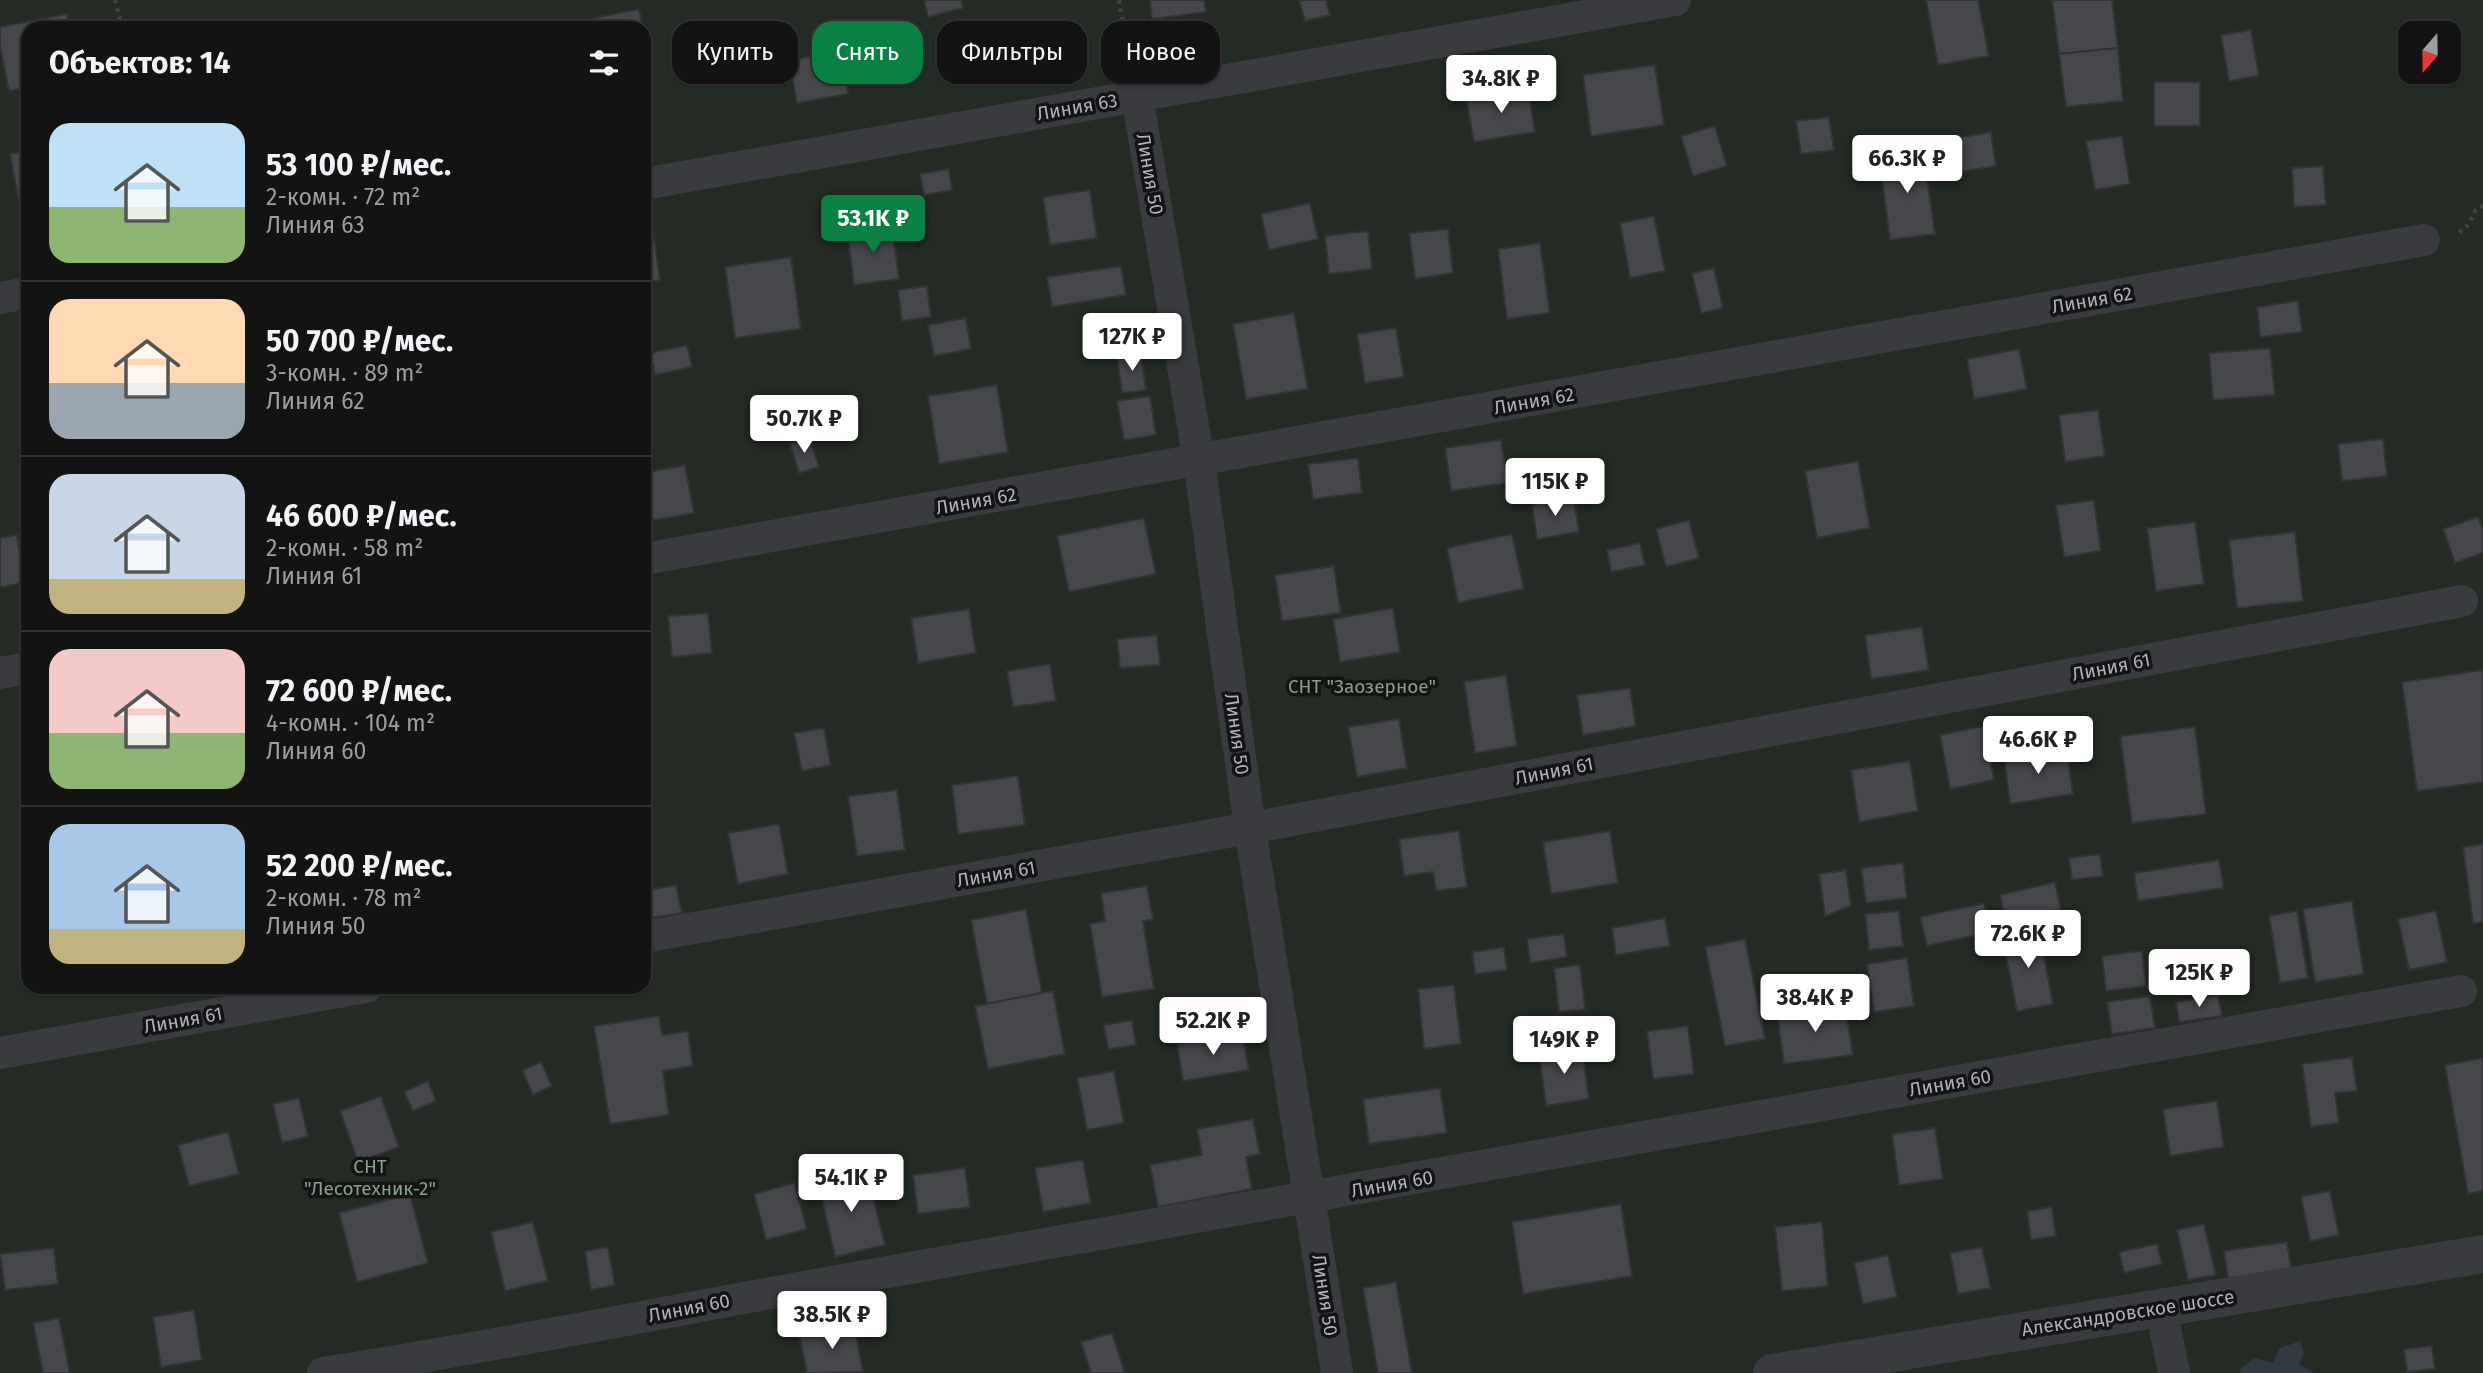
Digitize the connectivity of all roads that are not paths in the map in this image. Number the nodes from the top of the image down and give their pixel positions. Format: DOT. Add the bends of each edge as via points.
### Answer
graph roads {
  1 [pos="1675,0"];
  2 [pos="1137,96"];
  3 [pos="651,183"];
  4 [pos="2424,240"];
  5 [pos="21,294"];
  6 [pos="0,298"];
  7 [pos="1199,461"];
  8 [pos="651,558"];
  9 [pos="2462,601"];
  10 [pos="21,669"];
  11 [pos="0,673"];
  12 [pos="1250,828"];
  13 [pos="651,936"];
  14 [pos="2461,991"];
  15 [pos="327,994"];
  16 [pos="0,1052"];
  17 [pos="1311,1199"];
  18 [pos="2483,1254"];
  19 [pos="2161,1308"];
  20 [pos="1796,1371"];
  21 [pos="323,1373"];
  22 [pos="1337,1373"];
  23 [pos="2174,1373"];
  1 -- 2 [label="street, Линия 63"];
  2 -- 3 [label="street, Линия 63"];
  2 -- 7 [label="street, Линия 50"];
  4 -- 7 [label="street, Линия 62"];
  5 -- 6 [label="street"];
  7 -- 8 [label="street, Линия 62"];
  7 -- 12 [label="street, Линия 50"];
  9 -- 12 [label="street, Линия 61"];
  10 -- 11 [label="street"];
  12 -- 13 [label="street, Линия 61"];
  12 -- 17 [label="street, Линия 50"];
  14 -- 17 [label="street, Линия 60"];
  15 -- 16 [label="street, Линия 61"];
  17 -- 21 [label="street, Линия 60"];
  17 -- 22 [label="street, Линия 50"];
  18 -- 19 [label="street, Александровское шоссе"];
  19 -- 20 [label="street, Александровское шоссе"];
  19 -- 23 [label="street"];
}
